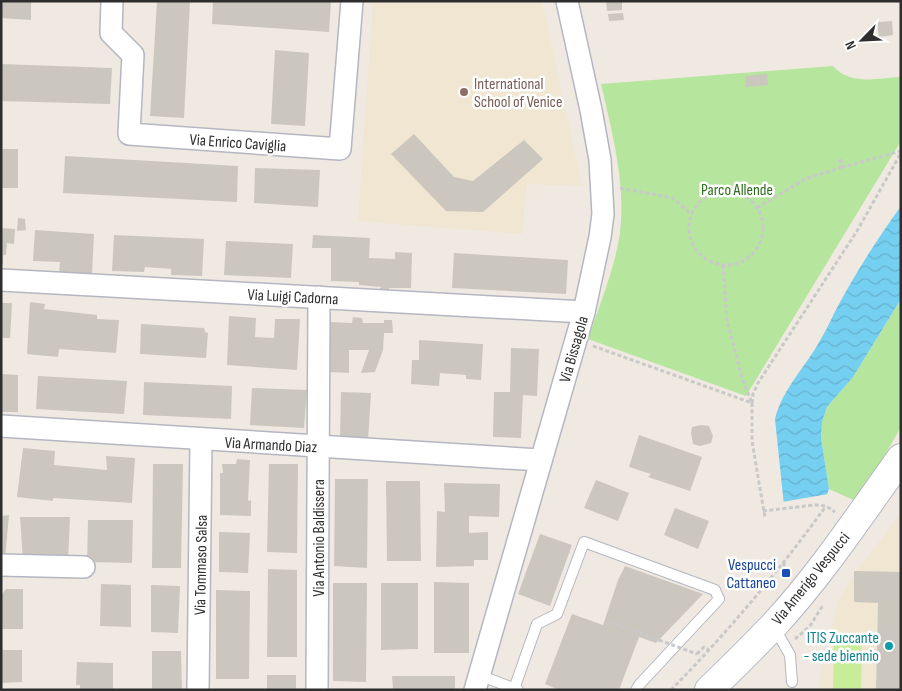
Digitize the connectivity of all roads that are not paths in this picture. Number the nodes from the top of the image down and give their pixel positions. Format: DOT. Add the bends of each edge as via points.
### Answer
graph roads {
  1 [pos="112,1"];
  2 [pos="352,1"];
  3 [pos="567,1"];
  4 [pos="1,280"];
  5 [pos="319,297"];
  6 [pos="584,312"];
  7 [pos="1,426"];
  8 [pos="201,440"];
  9 [pos="318,447"];
  10 [pos="901,458"];
  11 [pos="540,460"];
  12 [pos="1,565"];
  13 [pos="84,567"];
  14 [pos="779,631"];
  15 [pos="792,682"];
  16 [pos="477,683"];
  17 [pos="516,689"];
  18 [pos="198,690"];
  19 [pos="317,690"];
  20 [pos="636,690"];
  21 [pos="709,690"];
  1 -- 2 [label="street, Via Enrico Caviglia" via="111,32 133,54 129,134 340,149"];
  3 -- 6 [label="street, Via Bissagola" via="591,110 602,185 600,237"];
  4 -- 5 [label="street, Via Luigi Cadorna"];
  5 -- 6 [label="street, Via Luigi Cadorna"];
  5 -- 9 [label="street, Via Antonio Baldissera"];
  6 -- 11 [label="street, Via Bissagola"];
  7 -- 8 [label="street, Via Armando Diaz"];
  8 -- 9 [label="street, Via Armando Diaz"];
  8 -- 18 [label="street, Via Tommaso Salsa"];
  9 -- 11 [label="street, Via Armando Diaz"];
  9 -- 19 [label="street, Via Antonio Baldissera"];
  10 -- 14 [label="main road, Via Amerigo Vespucci"];
  11 -- 16 [label="street, Via Bissagola"];
  12 -- 13 [label="street"];
  14 -- 15 [label="lane" via="790,655"];
  14 -- 21 [label="main road, Via Amerigo Vespucci"];
  16 -- 17 [label="lane"];
  17 -- 20 [label="lane" via="537,624 557,614 584,542 715,590 719,599"];
}
